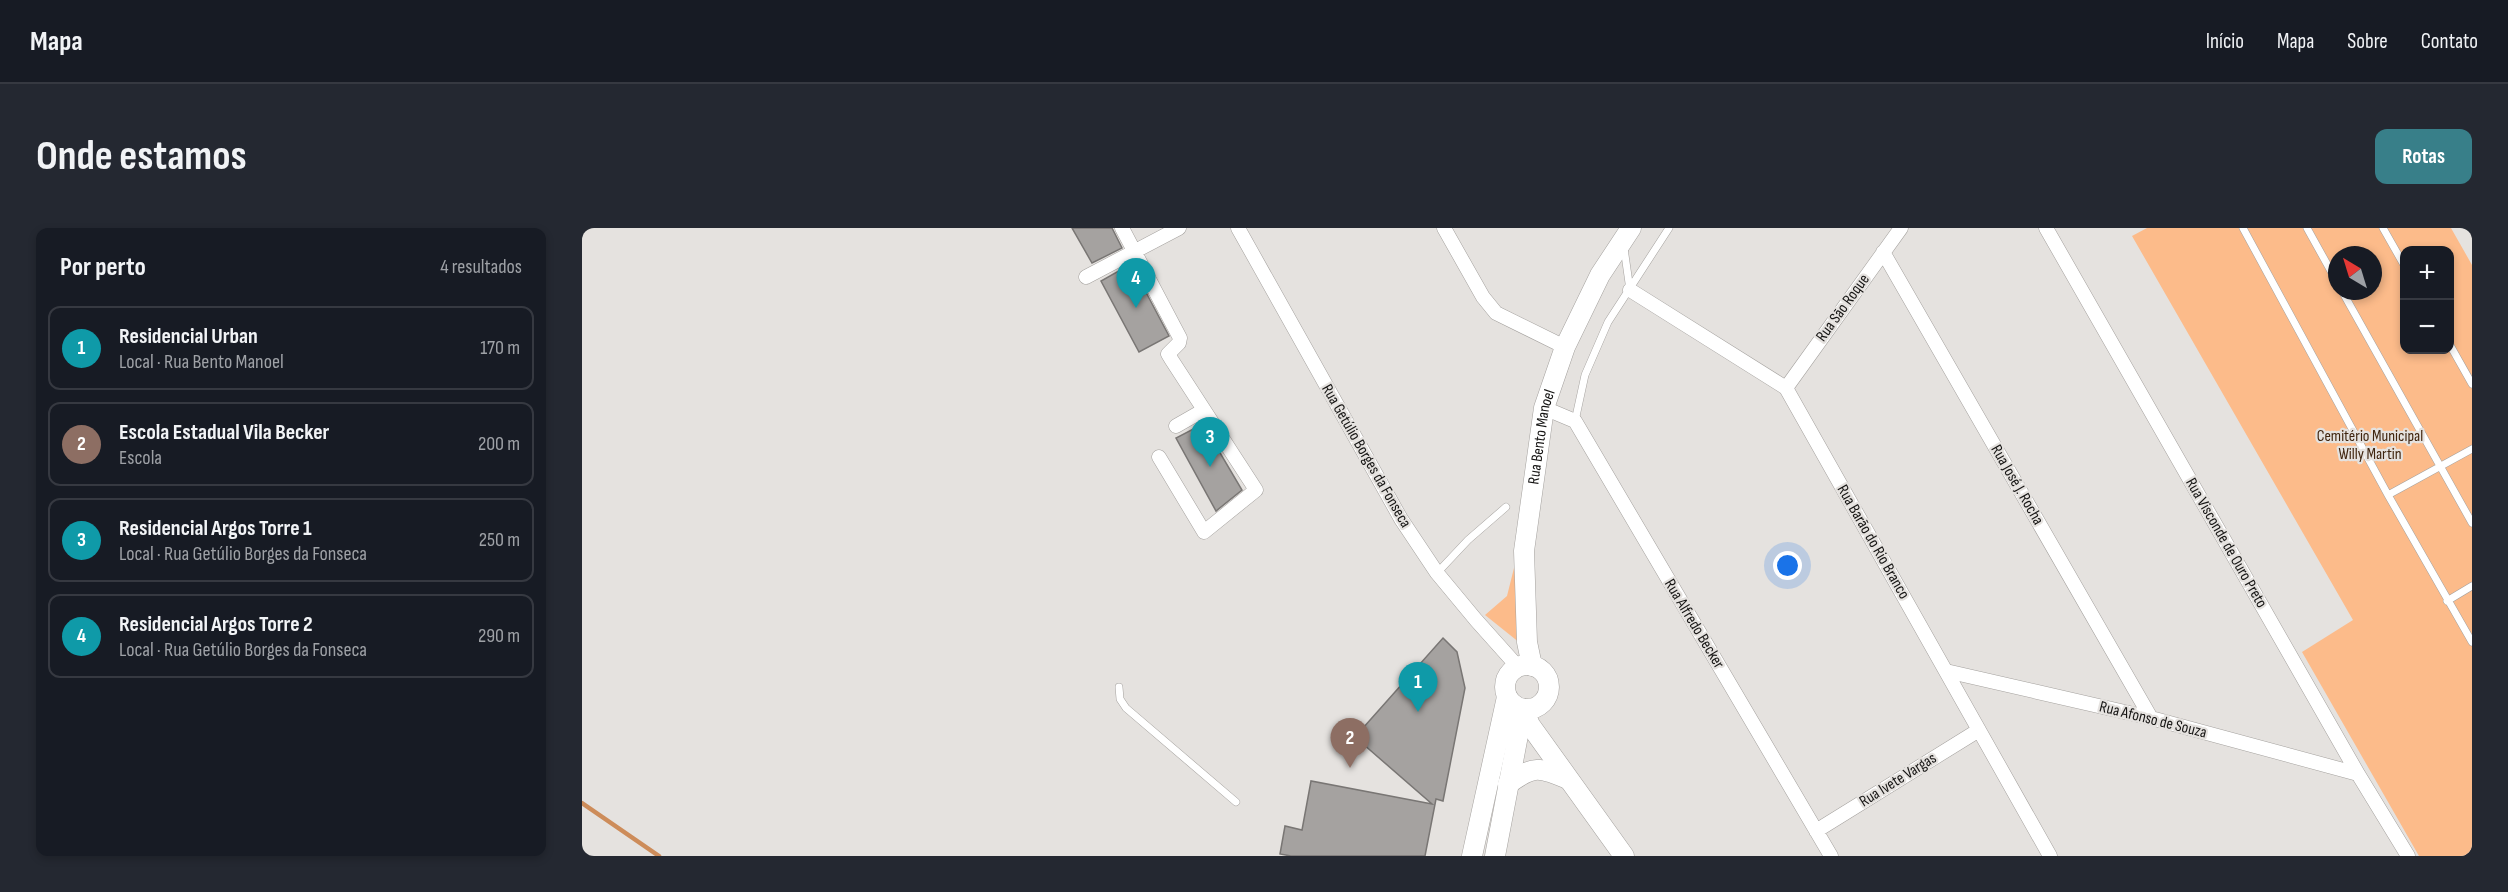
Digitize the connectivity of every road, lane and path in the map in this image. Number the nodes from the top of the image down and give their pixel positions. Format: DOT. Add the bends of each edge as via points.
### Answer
graph roads {
  1 [pos="1122,228"];
  2 [pos="1179,228"];
  3 [pos="1238,228"];
  4 [pos="1444,228"];
  5 [pos="1670,228"];
  6 [pos="1901,228"];
  7 [pos="2046,228"];
  8 [pos="2243,228"];
  9 [pos="2307,228"];
  10 [pos="2383,228"];
  11 [pos="1627,234"];
  12 [pos="1135,251"];
  13 [pos="1883,252"];
  14 [pos="2400,258"];
  15 [pos="2328,266"];
  16 [pos="1086,277"];
  17 [pos="1630,290"];
  18 [pos="2347,300"];
  19 [pos="1565,346"];
  20 [pos="2454,352"];
  21 [pos="2472,384"];
  22 [pos="1786,388"];
  23 [pos="1544,408"];
  24 [pos="1204,410"];
  25 [pos="1575,421"];
  26 [pos="1176,426"];
  27 [pos="2472,449"];
  28 [pos="1160,457"];
  29 [pos="2440,466"];
  30 [pos="2388,495"];
  31 [pos="1506,507"];
  32 [pos="2472,523"];
  33 [pos="1437,573"];
  34 [pos="2472,586"];
  35 [pos="2447,601"];
  36 [pos="2472,642"];
  37 [pos="1525,667"];
  38 [pos="1946,670"];
  39 [pos="1119,687"];
  40 [pos="1507,697"];
  41 [pos="1531,707"];
  42 [pos="2151,718"];
  43 [pos="1979,730"];
  44 [pos="1563,773"];
  45 [pos="2358,774"];
  46 [pos="1508,784"];
  47 [pos="1236,802"];
  48 [pos="1816,831"];
  49 [pos="1473,852"];
  50 [pos="1495,856"];
  51 [pos="1624,856"];
  52 [pos="1831,856"];
  53 [pos="2050,856"];
  54 [pos="2408,856"];
  1 -- 12 [label="street"];
  2 -- 12 [label="street"];
  3 -- 33 [label="street, Rua Getúlio Borges da Fonseca" via="1401,519"];
  4 -- 19 [label="street" via="1496,313"];
  5 -- 17 [label="lane"];
  6 -- 13 [label="street, Rua São Roque"];
  7 -- 45 [label="street, Rua Visconde de Ouro Preto"];
  8 -- 30 [label="lane"];
  9 -- 15 [label="lane"];
  10 -- 14 [label="lane"];
  11 -- 17 [label="lane"];
  11 -- 19 [label="main road, Rua Bento Manoel" via="1600,274"];
  12 -- 16 [label="street"];
  12 -- 24 [label="street" via="1180,338 1168,354"];
  13 -- 22 [label="street, Rua São Roque"];
  13 -- 42 [label="street, Rua José J. Rocha"];
  17 -- 22 [label="street, Rua Barão do Rio Branco"];
  17 -- 25 [label="lane" via="1608,322 1585,375"];
  18 -- 29 [label="lane"];
  19 -- 23 [label="main road, Rua Bento Manoel"];
  20 -- 21 [label="lane"];
  22 -- 38 [label="street, Rua Barão do Rio Branco"];
  23 -- 25 [label="street"];
  23 -- 37 [label="main road, Rua Bento Manoel" via="1524,551"];
  24 -- 26 [label="street"];
  24 -- 28 [label="street" via="1256,490 1204,532"];
  25 -- 48 [label="street, Rua Alfredo Becker"];
  27 -- 29 [label="lane"];
  29 -- 30 [label="lane"];
  29 -- 32 [label="lane"];
  30 -- 35 [label="lane"];
  31 -- 33 [label="lane"];
  33 -- 37 [label="street, Rua Getúlio Borges da Fonseca" via="1476,620"];
  34 -- 35 [label="lane"];
  35 -- 36 [label="lane"];
  37 -- 40 [label="main road" via="1507,676"];
  37 -- 41 [label="main road" via="1539,669 1548,681 1547,696"];
  38 -- 42 [label="street, Rua Afonso de Souza"];
  38 -- 43 [label="street, Rua Barão do Rio Branco"];
  39 -- 47 [label="lane" via="1126,708"];
  40 -- 41 [label="main road" via="1516,707"];
  40 -- 49 [label="main road"];
  41 -- 44 [label="main road" via="1530,725"];
  41 -- 46 [label="main road"];
  42 -- 45 [label="street, Rua Afonso de Souza"];
  43 -- 48 [label="street, Rua Ivete Vargas"];
  43 -- 53 [label="street, Rua Barão do Rio Branco"];
  44 -- 46 [label="main road" via="1544,769 1526,773"];
  44 -- 51 [label="main road"];
  45 -- 54 [label="street, Rua Visconde de Ouro Preto"];
  46 -- 50 [label="main road"];
  48 -- 52 [label="street, Rua Alfredo Becker"];
}
